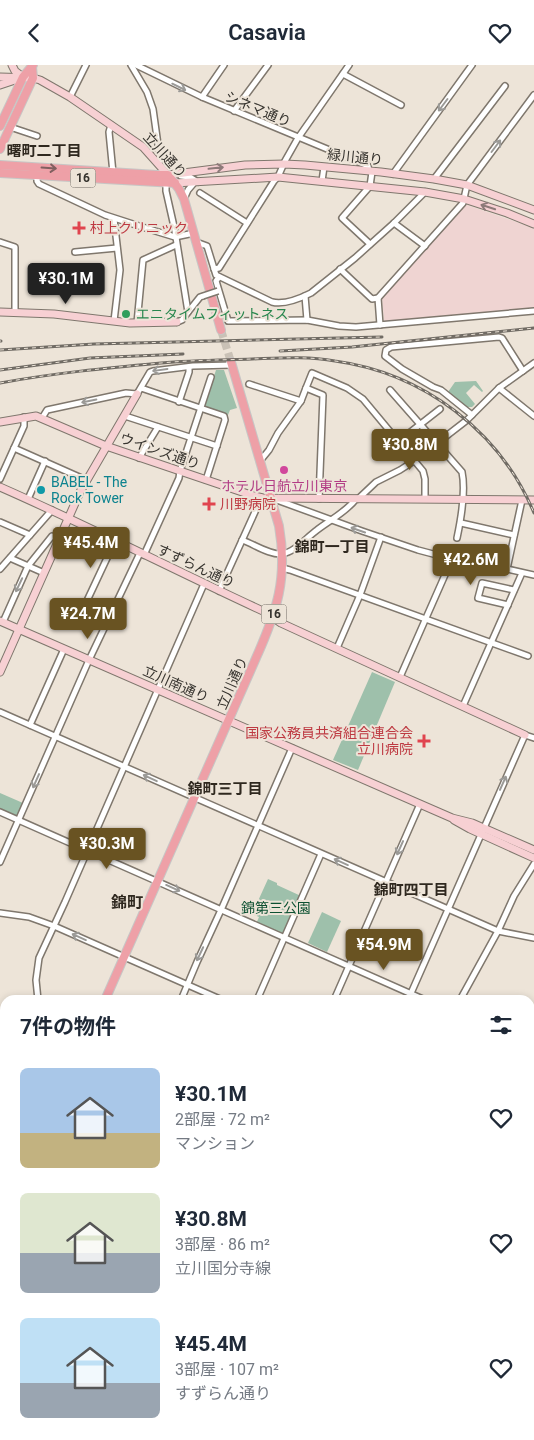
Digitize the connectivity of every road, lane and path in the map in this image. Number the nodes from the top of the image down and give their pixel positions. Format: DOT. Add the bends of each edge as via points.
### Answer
graph roads {
  1 [pos="12,65"];
  2 [pos="86,65"];
  3 [pos="131,65"];
  4 [pos="136,65"];
  5 [pos="152,65"];
  6 [pos="224,65"];
  7 [pos="268,65"];
  8 [pos="350,65"];
  9 [pos="472,65"];
  10 [pos="33,66"];
  11 [pos="148,71"];
  12 [pos="343,74"];
  13 [pos="0,77"];
  14 [pos="23,77"];
  15 [pos="33,78"];
  16 [pos="0,85"];
  17 [pos="504,85"];
  18 [pos="534,95"];
  19 [pos="70,97"];
  20 [pos="202,97"];
  21 [pos="402,105"];
  22 [pos="234,111"];
  23 [pos="111,125"];
  24 [pos="0,126"];
  25 [pos="10,127"];
  26 [pos="37,136"];
  27 [pos="298,138"];
  28 [pos="0,149"];
  29 [pos="159,163"];
  30 [pos="284,164"];
  31 [pos="0,165"];
  32 [pos="324,167"];
  33 [pos="370,171"];
  34 [pos="0,173"];
  35 [pos="393,174"];
  36 [pos="36,175"];
  37 [pos="168,175"];
  38 [pos="113,177"];
  39 [pos="278,177"];
  40 [pos="434,179"];
  41 [pos="322,181"];
  42 [pos="166,183"];
  43 [pos="175,183"];
  44 [pos="196,183"];
  45 [pos="467,185"];
  46 [pos="370,186"];
  47 [pos="425,192"];
  48 [pos="200,193"];
  49 [pos="184,199"];
  50 [pos="464,199"];
  51 [pos="534,210"];
  52 [pos="114,219"];
  53 [pos="247,223"];
  54 [pos="394,223"];
  55 [pos="534,224"];
  56 [pos="194,233"];
  57 [pos="175,237"];
  58 [pos="0,242"];
  59 [pos="196,242"];
  60 [pos="370,244"];
  61 [pos="176,245"];
  62 [pos="425,246"];
  63 [pos="117,248"];
  64 [pos="75,253"];
  65 [pos="214,269"];
  66 [pos="340,269"];
  67 [pos="219,277"];
  68 [pos="218,291"];
  69 [pos="305,296"];
  70 [pos="378,298"];
  71 [pos="534,311"];
  72 [pos="0,312"];
  73 [pos="15,312"];
  74 [pos="188,312"];
  75 [pos="307,320"];
  76 [pos="114,321"];
  77 [pos="177,322"];
  78 [pos="137,323"];
  79 [pos="380,325"];
  80 [pos="221,330"];
  81 [pos="534,363"];
  82 [pos="232,364"];
  83 [pos="189,367"];
  84 [pos="523,371"];
  85 [pos="212,377"];
  86 [pos="249,384"];
  87 [pos="306,388"];
  88 [pos="499,388"];
  89 [pos="390,390"];
  90 [pos="139,391"];
  91 [pos="301,401"];
  92 [pos="179,402"];
  93 [pos="201,409"];
  94 [pos="440,409"];
  95 [pos="472,415"];
  96 [pos="125,416"];
  97 [pos="534,416"];
  98 [pos="24,417"];
  99 [pos="42,418"];
  100 [pos="0,422"];
  101 [pos="421,424"];
  102 [pos="158,427"];
  103 [pos="191,437"];
  104 [pos="399,441"];
  105 [pos="437,442"];
  106 [pos="106,446"];
  107 [pos="217,446"];
  108 [pos="14,447"];
  109 [pos="139,457"];
  110 [pos="45,461"];
  111 [pos="260,461"];
  112 [pos="414,461"];
  113 [pos="180,471"];
  114 [pos="0,479"];
  115 [pos="86,480"];
  116 [pos="206,480"];
  117 [pos="0,487"];
  118 [pos="28,499"];
  119 [pos="272,499"];
  120 [pos="319,499"];
  121 [pos="357,499"];
  122 [pos="424,499"];
  123 [pos="462,499"];
  124 [pos="522,500"];
  125 [pos="534,500"];
  126 [pos="52,510"];
  127 [pos="68,517"];
  128 [pos="332,521"];
  129 [pos="0,522"];
  130 [pos="461,523"];
  131 [pos="30,535"];
  132 [pos="514,535"];
  133 [pos="380,537"];
  134 [pos="458,538"];
  135 [pos="58,539"];
  136 [pos="242,539"];
  137 [pos="115,541"];
  138 [pos="142,554"];
  139 [pos="283,554"];
  140 [pos="10,558"];
  141 [pos="452,559"];
  142 [pos="28,566"];
  143 [pos="0,568"];
  144 [pos="282,569"];
  145 [pos="507,569"];
  146 [pos="44,573"];
  147 [pos="522,573"];
  148 [pos="534,575"];
  149 [pos="204,584"];
  150 [pos="514,590"];
  151 [pos="219,591"];
  152 [pos="360,595"];
  153 [pos="85,605"];
  154 [pos="508,605"];
  155 [pos="274,616"];
  156 [pos="426,618"];
  157 [pos="1,621"];
  158 [pos="19,629"];
  159 [pos="491,643"];
  160 [pos="337,648"];
  161 [pos="64,649"];
  162 [pos="528,656"];
  163 [pos="3,657"];
  164 [pos="89,660"];
  165 [pos="0,672"];
  166 [pos="400,677"];
  167 [pos="158,690"];
  168 [pos="462,706"];
  169 [pos="0,712"];
  170 [pos="228,721"];
  171 [pos="30,725"];
  172 [pos="524,735"];
  173 [pos="55,736"];
  174 [pos="534,739"];
  175 [pos="292,748"];
  176 [pos="125,766"];
  177 [pos="194,798"];
  178 [pos="420,804"];
  179 [pos="0,812"];
  180 [pos="19,820"];
  181 [pos="258,826"];
  182 [pos="482,831"];
  183 [pos="87,850"];
  184 [pos="534,850"];
  185 [pos="321,854"];
  186 [pos="2,855"];
  187 [pos="534,858"];
  188 [pos="0,862"];
  189 [pos="534,864"];
  190 [pos="158,882"];
  191 [pos="385,882"];
  192 [pos="448,909"];
  193 [pos="221,910"];
  194 [pos="0,913"];
  195 [pos="54,926"];
  196 [pos="498,931"];
  197 [pos="285,938"];
  198 [pos="534,939"];
  199 [pos="124,957"];
  200 [pos="349,966"];
  201 [pos="188,985"];
  202 [pos="411,994"];
  203 [pos="38,995"];
  204 [pos="107,995"];
  205 [pos="183,995"];
  206 [pos="211,995"];
  207 [pos="259,995"];
  208 [pos="336,995"];
  209 [pos="463,995"];
  1 -- 14 [label="street"];
  2 -- 19 [label="street"];
  3 -- 29 [label="street" via="153,109"];
  4 -- 11 [label="street, シネマ通り"];
  5 -- 11 [label="street"];
  6 -- 20 [label="street"];
  7 -- 22 [label="street"];
  8 -- 12 [label="street"];
  9 -- 35 [label="street, one-way"];
  10 -- 14 [label="main road"];
  10 -- 15 [label="main road"];
  11 -- 20 [label="street, シネマ通り, one-way"];
  12 -- 21 [label="street"];
  12 -- 27 [label="street"];
  13 -- 14 [label="street, 立川通り"];
  14 -- 15 [label="street, 立川通り"];
  14 -- 16 [label="street"];
  14 -- 24 [label="main road"];
  15 -- 19 [label="street, 立川通り"];
  15 -- 25 [label="main road"];
  17 -- 40 [label="street"];
  45 -- 18 [label="street, one-way"];
  19 -- 23 [label="street, 立川通り"];
  20 -- 22 [label="street, シネマ通り"];
  22 -- 27 [label="street, シネマ通り"];
  23 -- 29 [label="street, 立川通り" via="143,147"];
  23 -- 38 [label="street"];
  25 -- 26 [label="street"];
  25 -- 28 [label="main road"];
  27 -- 30 [label="street"];
  27 -- 33 [label="street, シネマ通り" via="368,166"];
  29 -- 37 [label="street, 立川通り"];
  30 -- 32 [label="street, 緑川通り"];
  37 -- 30 [label="street, 緑川通り, one-way" via="245,165"];
  30 -- 39 [label="street"];
  31 -- 38 [label="main road, 16, one-way"];
  32 -- 33 [label="street, 緑川通り"];
  32 -- 41 [label="street"];
  33 -- 35 [label="street, 緑川通り"];
  33 -- 46 [label="street"];
  34 -- 36 [label="main road, 16"];
  35 -- 40 [label="street, 緑川通り"];
  36 -- 38 [label="main road, 16"];
  36 -- 52 [label="street" via="39,184"];
  37 -- 38 [label="main road, 16"];
  37 -- 43 [label="main road, 立川通り"];
  37 -- 44 [label="street" via="190,177"];
  38 -- 42 [label="main road, 16"];
  39 -- 41 [label="street, 緑川通り"];
  39 -- 44 [label="street, 緑川通り"];
  39 -- 53 [label="street"];
  40 -- 45 [label="street, 緑川通り"];
  41 -- 46 [label="street, 緑川通り"];
  42 -- 43 [label="main road, 16"];
  42 -- 57 [label="street"];
  43 -- 44 [label="street, 緑川通り"];
  43 -- 49 [label="main road, 立川通り"];
  44 -- 49 [label="street" via="189,187"];
  45 -- 50 [label="street"];
  45 -- 51 [label="street, 緑川通り"];
  46 -- 47 [label="street, 緑川通り"];
  46 -- 60 [label="street" via="342,218"];
  47 -- 50 [label="street, 緑川通り"];
  47 -- 54 [label="street"];
  48 -- 53 [label="street"];
  49 -- 56 [label="main road, 立川通り"];
  55 -- 50 [label="street, 緑川通り, one-way"];
  50 -- 62 [label="street"];
  52 -- 57 [label="street"];
  52 -- 63 [label="street"];
  53 -- 65 [label="street" via="219,268"];
  54 -- 60 [label="street"];
  54 -- 62 [label="street"];
  56 -- 57 [label="street"];
  56 -- 59 [label="main road, 立川通り"];
  57 -- 61 [label="street"];
  58 -- 73 [label="street" via="15,247"];
  59 -- 65 [label="street" via="207,246"];
  59 -- 80 [label="main road, 立川通り"];
  60 -- 66 [label="street"];
  61 -- 74 [label="street"];
  61 -- 78 [label="street" via="143,260"];
  62 -- 70 [label="street"];
  63 -- 64 [label="street"];
  63 -- 76 [label="street" via="120,279"];
  65 -- 67 [label="street"];
  66 -- 69 [label="street"];
  66 -- 70 [label="street" via="372,299"];
  67 -- 68 [label="street" via="216,281"];
  67 -- 69 [label="street" via="280,304"];
  68 -- 74 [label="street, bridge" via="200,297"];
  68 -- 75 [label="street" via="228,321"];
  69 -- 75 [label="street"];
  70 -- 79 [label="street"];
  71 -- 79 [label="street"];
  72 -- 73 [label="street"];
  73 -- 76 [label="street"];
  74 -- 77 [label="street"];
  75 -- 79 [label="street" via="339,326"];
  76 -- 78 [label="street"];
  77 -- 78 [label="street"];
  81 -- 84 [label="street"];
  82 -- 83 [label="street"];
  82 -- 111 [label="main road, 立川通り / 16"];
  83 -- 90 [label="street, one-way" via="150,372"];
  83 -- 92 [label="street"];
  84 -- 88 [label="street"];
  84 -- 95 [label="street" via="499,337 386,350 385,356 402,369 440,390"];
  85 -- 93 [label="street"];
  86 -- 91 [label="street"];
  87 -- 91 [label="street"];
  87 -- 104 [label="street" via="312,373 347,388 363,399"];
  87 -- 120 [label="street" via="323,395"];
  88 -- 95 [label="street"];
  88 -- 97 [label="street"];
  89 -- 101 [label="street"];
  90 -- 92 [label="street"];
  90 -- 96 [label="street"];
  90 -- 99 [label="street, one-way" via="47,410"];
  91 -- 111 [label="street"];
  92 -- 93 [label="street"];
  93 -- 103 [label="street"];
  93 -- 107 [label="street" via="224,416"];
  94 -- 101 [label="street"];
  95 -- 105 [label="street"];
  96 -- 102 [label="street"];
  96 -- 106 [label="street"];
  98 -- 99 [label="street" via="36,415"];
  98 -- 100 [label="street"];
  98 -- 108 [label="street" via="24,426"];
  99 -- 106 [label="street, ウインズ通り"];
  101 -- 104 [label="street"];
  101 -- 105 [label="street"];
  102 -- 103 [label="street"];
  102 -- 109 [label="street"];
  103 -- 107 [label="street"];
  103 -- 113 [label="street"];
  104 -- 112 [label="street"];
  105 -- 112 [label="street"];
  105 -- 123 [label="street" via="462,472"];
  106 -- 109 [label="street, ウインズ通り"];
  106 -- 115 [label="street"];
  107 -- 116 [label="street"];
  108 -- 110 [label="street"];
  108 -- 114 [label="street"];
  109 -- 113 [label="street, ウインズ通り"];
  110 -- 115 [label="street"];
  110 -- 118 [label="street"];
  111 -- 119 [label="main road, 立川通り / 16"];
  112 -- 121 [label="street" via="376,482"];
  112 -- 122 [label="street" via="424,475"];
  113 -- 116 [label="street, ウインズ通り"];
  113 -- 138 [label="street"];
  115 -- 127 [label="street"];
  116 -- 119 [label="street, ウインズ通り" via="254,497"];
  117 -- 118 [label="street, すずらん通り"];
  118 -- 126 [label="street, すずらん通り"];
  119 -- 120 [label="street, ウインズ通り"];
  119 -- 128 [label="street"];
  119 -- 136 [label="street" via="259,503"];
  119 -- 139 [label="main road, 立川通り / 16"];
  120 -- 121 [label="street, ウインズ通り"];
  121 -- 122 [label="street, ウインズ通り"];
  121 -- 128 [label="street"];
  122 -- 123 [label="street, ウインズ通り"];
  123 -- 124 [label="street, ウインズ通り"];
  123 -- 130 [label="street"];
  124 -- 125 [label="street, ウインズ通り"];
  124 -- 132 [label="street"];
  126 -- 127 [label="street, すずらん通り"];
  126 -- 131 [label="street"];
  127 -- 135 [label="street"];
  127 -- 137 [label="street, すずらん通り"];
  133 -- 128 [label="street, one-way"];
  128 -- 139 [label="street"];
  129 -- 131 [label="street"];
  130 -- 132 [label="street"];
  130 -- 134 [label="street"];
  131 -- 140 [label="street"];
  132 -- 145 [label="street"];
  133 -- 141 [label="street"];
  133 -- 152 [label="street"];
  135 -- 142 [label="street" via="52,536"];
  135 -- 146 [label="street"];
  136 -- 139 [label="street"];
  136 -- 151 [label="street"];
  137 -- 138 [label="street, すずらん通り"];
  137 -- 153 [label="street"];
  138 -- 149 [label="street, すずらん通り"];
  138 -- 164 [label="street"];
  139 -- 144 [label="main road, 立川通り / 16"];
  140 -- 142 [label="street"];
  140 -- 143 [label="street"];
  141 -- 145 [label="street"];
  141 -- 156 [label="street"];
  142 -- 146 [label="street"];
  142 -- 157 [label="street, one-way"];
  144 -- 152 [label="street"];
  144 -- 155 [label="main road, 立川通り / 16"];
  145 -- 147 [label="street"];
  146 -- 158 [label="street"];
  147 -- 148 [label="street"];
  147 -- 150 [label="street"];
  149 -- 151 [label="street, すずらん通り"];
  149 -- 167 [label="street"];
  150 -- 154 [label="street"];
  150 -- 154 [label="street" via="482,583 478,598"];
  151 -- 155 [label="street, すずらん通り"];
  152 -- 156 [label="street"];
  152 -- 160 [label="street"];
  154 -- 159 [label="street"];
  155 -- 160 [label="street, すずらん通り" via="281,623"];
  155 -- 170 [label="main road, 立川通り / 16"];
  156 -- 159 [label="street"];
  156 -- 166 [label="street"];
  157 -- 158 [label="street, 立川南通り"];
  158 -- 161 [label="street, 立川南通り"];
  158 -- 163 [label="street"];
  159 -- 162 [label="street"];
  159 -- 168 [label="street"];
  160 -- 166 [label="street, すずらん通り"];
  161 -- 164 [label="street, 立川南通り"];
  161 -- 171 [label="street"];
  163 -- 165 [label="street"];
  164 -- 167 [label="street, 立川南通り"];
  164 -- 173 [label="street"];
  166 -- 168 [label="street, すずらん通り"];
  167 -- 170 [label="street, 立川南通り"];
  167 -- 176 [label="street"];
  168 -- 172 [label="street, すずらん通り"];
  169 -- 171 [label="street"];
  170 -- 175 [label="street, 立川南通り"];
  170 -- 177 [label="main road, 立川通り / 16"];
  171 -- 173 [label="street"];
  172 -- 174 [label="street"];
  182 -- 172 [label="street, one-way"];
  173 -- 176 [label="street"];
  173 -- 180 [label="street, one-way"];
  175 -- 178 [label="street, 立川南通り"];
  175 -- 181 [label="street"];
  177 -- 176 [label="street, one-way"];
  176 -- 183 [label="street"];
  177 -- 181 [label="street"];
  177 -- 190 [label="main road, 立川通り / 16"];
  178 -- 182 [label="street, 立川南通り" via="472,823"];
  178 -- 191 [label="street, one-way"];
  179 -- 180 [label="street"];
  180 -- 183 [label="street"];
  180 -- 186 [label="street"];
  181 -- 185 [label="street"];
  181 -- 193 [label="street"];
  182 -- 184 [label="street, 立川南通り"];
  182 -- 187 [label="street, 立川南通り"];
  182 -- 192 [label="street"];
  183 -- 190 [label="street"];
  183 -- 195 [label="street"];
  191 -- 185 [label="street, one-way"];
  185 -- 197 [label="street"];
  186 -- 188 [label="street"];
  189 -- 196 [label="street"];
  190 -- 193 [label="street, one-way"];
  190 -- 199 [label="main road, 立川通り / 16"];
  191 -- 192 [label="street"];
  191 -- 200 [label="street"];
  192 -- 196 [label="street"];
  192 -- 202 [label="street"];
  193 -- 197 [label="street"];
  193 -- 201 [label="street, one-way"];
  194 -- 195 [label="street" via="30,917"];
  199 -- 195 [label="street, one-way"];
  195 -- 203 [label="street" via="38,958"];
  196 -- 198 [label="street"];
  196 -- 209 [label="street"];
  197 -- 200 [label="street"];
  197 -- 207 [label="street"];
  199 -- 201 [label="street"];
  199 -- 204 [label="main road, 立川通り / 16"];
  200 -- 202 [label="street"];
  200 -- 208 [label="street"];
  201 -- 205 [label="street"];
  201 -- 206 [label="street"];
}
